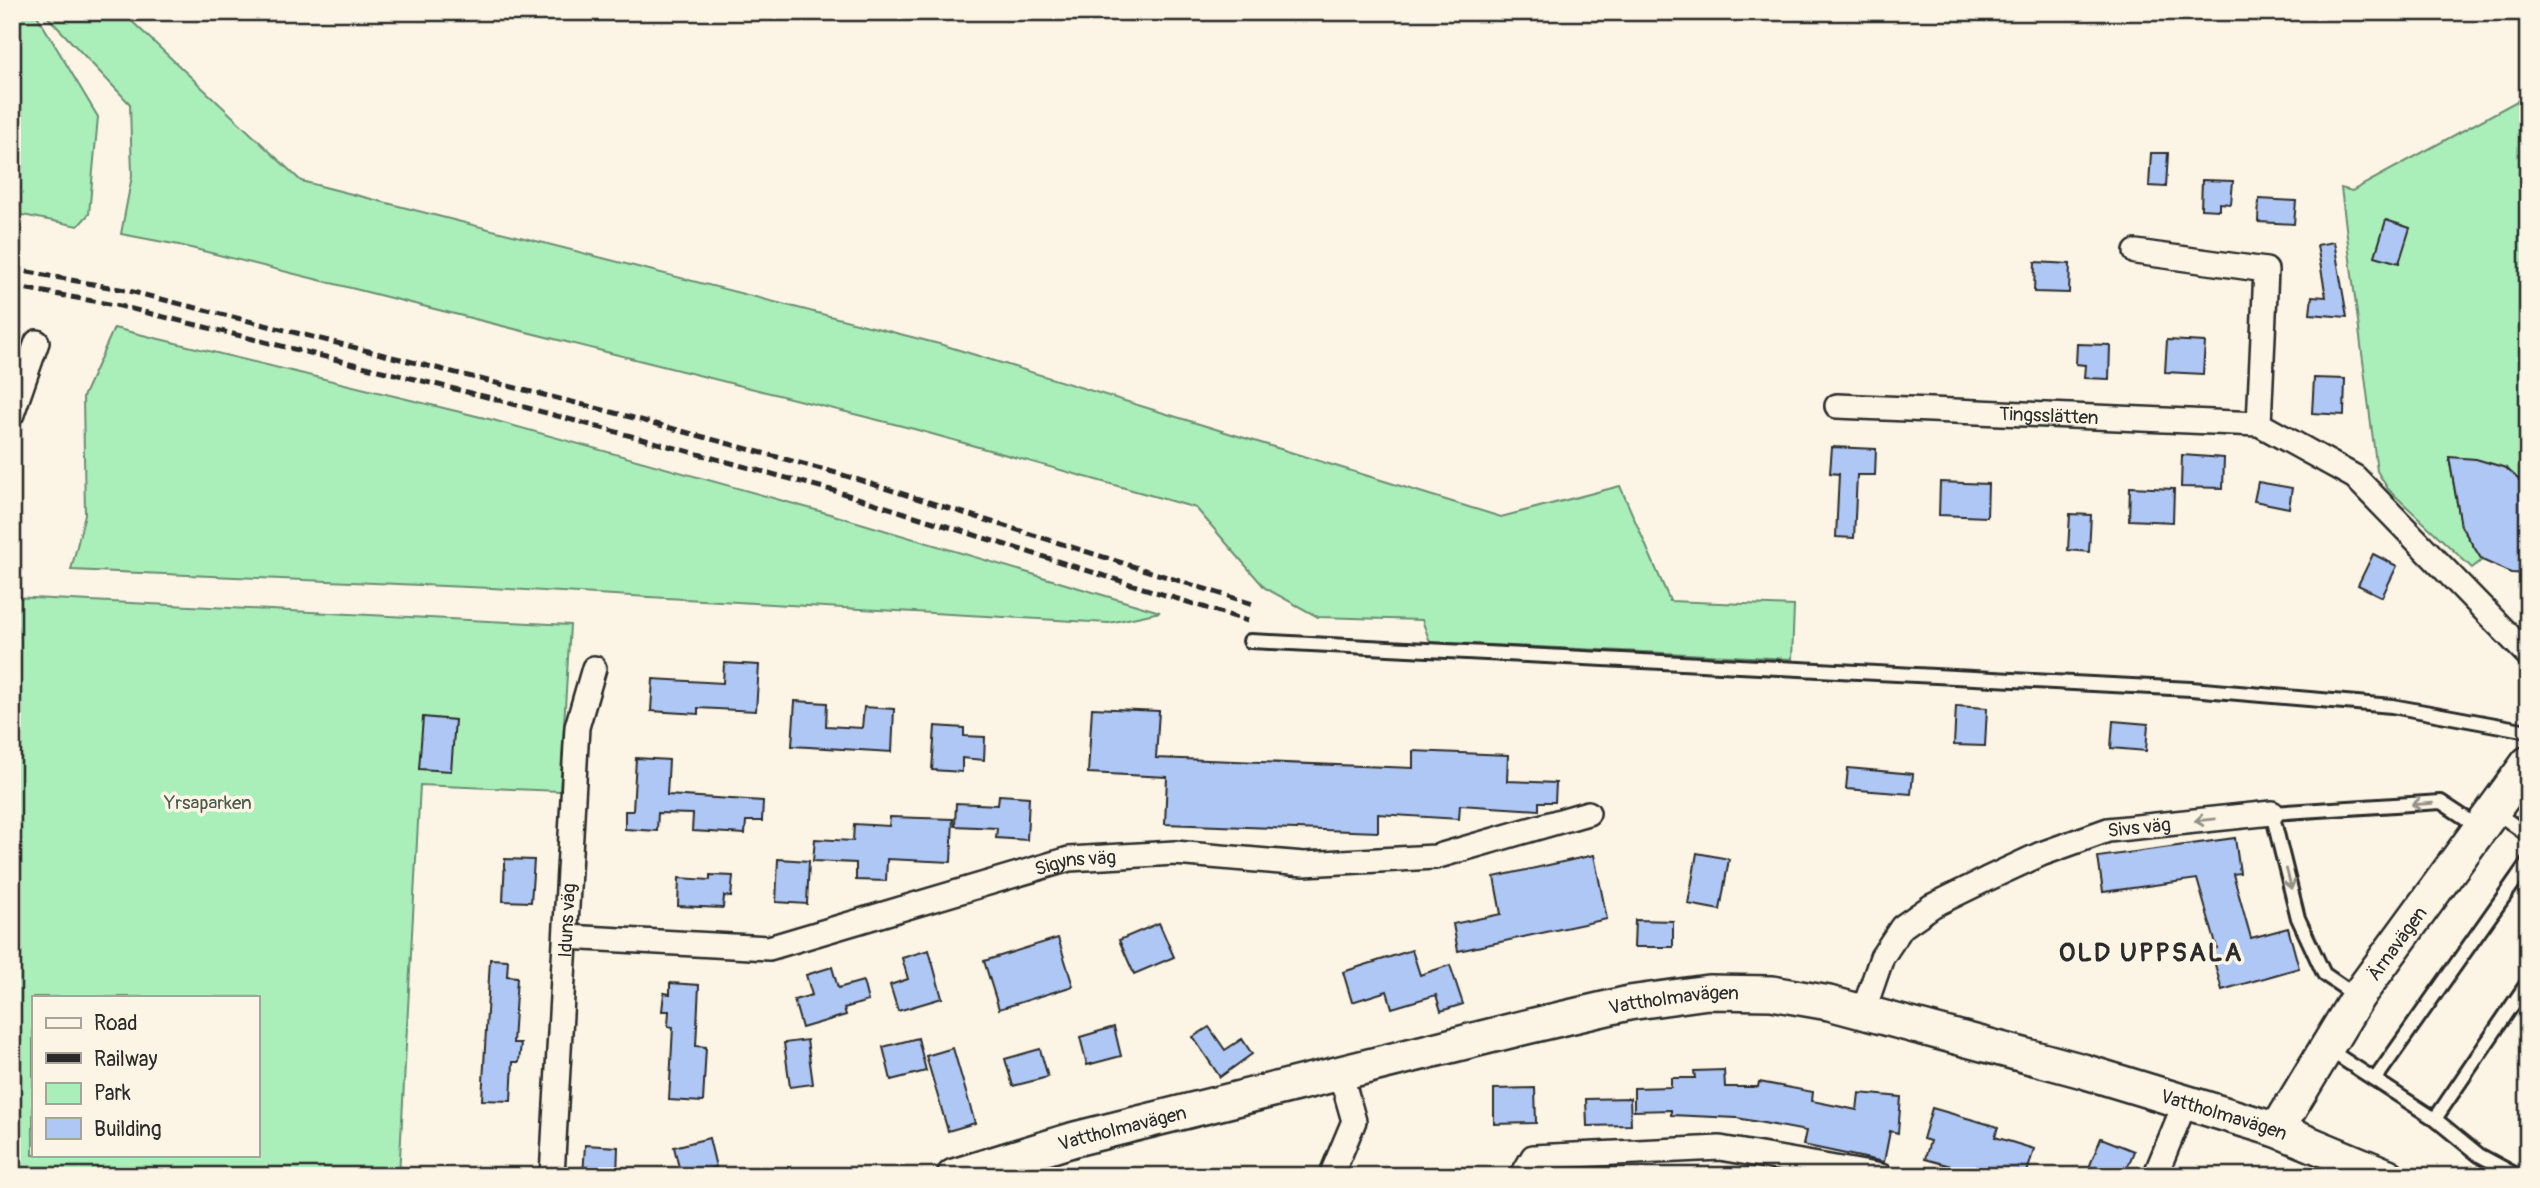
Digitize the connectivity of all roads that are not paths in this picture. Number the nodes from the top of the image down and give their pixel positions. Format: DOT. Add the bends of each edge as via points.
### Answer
graph roads {
  1 [pos="2136,252"];
  2 [pos="37,342"];
  3 [pos="1837,406"];
  4 [pos="12,414"];
  5 [pos="2259,424"];
  6 [pos="1250,641"];
  7 [pos="2528,655"];
  8 [pos="594,668"];
  9 [pos="2528,732"];
  10 [pos="2528,763"];
  11 [pos="1588,813"];
  12 [pos="2272,813"];
  13 [pos="2488,820"];
  14 [pos="2528,835"];
  15 [pos="2528,862"];
  16 [pos="566,937"];
  17 [pos="2528,982"];
  18 [pos="2358,996"];
  19 [pos="1863,1012"];
  20 [pos="2326,1048"];
  21 [pos="1340,1072"];
  22 [pos="2376,1079"];
  23 [pos="2185,1103"];
  24 [pos="2435,1119"];
  25 [pos="2277,1130"];
  26 [pos="552,1176"];
  27 [pos="954,1176"];
  28 [pos="1331,1176"];
  29 [pos="1522,1176"];
  30 [pos="1881,1176"];
  31 [pos="2155,1176"];
  32 [pos="2388,1176"];
  33 [pos="2518,1176"];
  1 -- 5 [label="street" via="2266,270"];
  2 -- 4 [label="street"];
  3 -- 5 [label="street, Tingsslätten"];
  5 -- 7 [label="street, Tingsslätten" via="2355,477"];
  6 -- 9 [label="lane" via="2191,689 2392,706"];
  8 -- 16 [label="street, Iduns väg" via="577,727"];
  10 -- 13 [label="main road, Ärnavägen"];
  11 -- 16 [label="street, Sigyns väg" via="1435,857 1304,864 1175,853 1069,859 769,948"];
  13 -- 12 [label="lane, Sivs väg, one-way" via="2441,802"];
  12 -- 18 [label="lane, one-way" via="2304,930 2324,974"];
  12 -- 19 [label="street, Sivs väg, one-way" via="2108,830 2041,854 1932,906 1902,927 1882,957"];
  13 -- 14 [label="lane, Sivs väg"];
  13 -- 18 [label="main road, Ärnavägen"];
  15 -- 22 [label="lane"];
  16 -- 26 [label="street, Iduns väg"];
  17 -- 24 [label="lane"];
  18 -- 20 [label="main road, Ärnavägen"];
  19 -- 21 [label="main road, Vattholmavägen" via="1772,993 1708,992 1629,1003"];
  19 -- 23 [label="main road, Vattholmavägen"];
  20 -- 22 [label="lane"];
  20 -- 25 [label="main road, Ärnavägen"];
  21 -- 27 [label="main road, Vattholmavägen" via="1075,1139"];
  21 -- 28 [label="street" via="1353,1121"];
  22 -- 24 [label="lane"];
  23 -- 25 [label="main road, Vattholmavägen"];
  23 -- 31 [label="street"];
  24 -- 33 [label="lane" via="2479,1155"];
  25 -- 32 [label="main road, Vattholmavägen"];
  29 -- 30 [label="street" via="1533,1157 1720,1148"];
}
